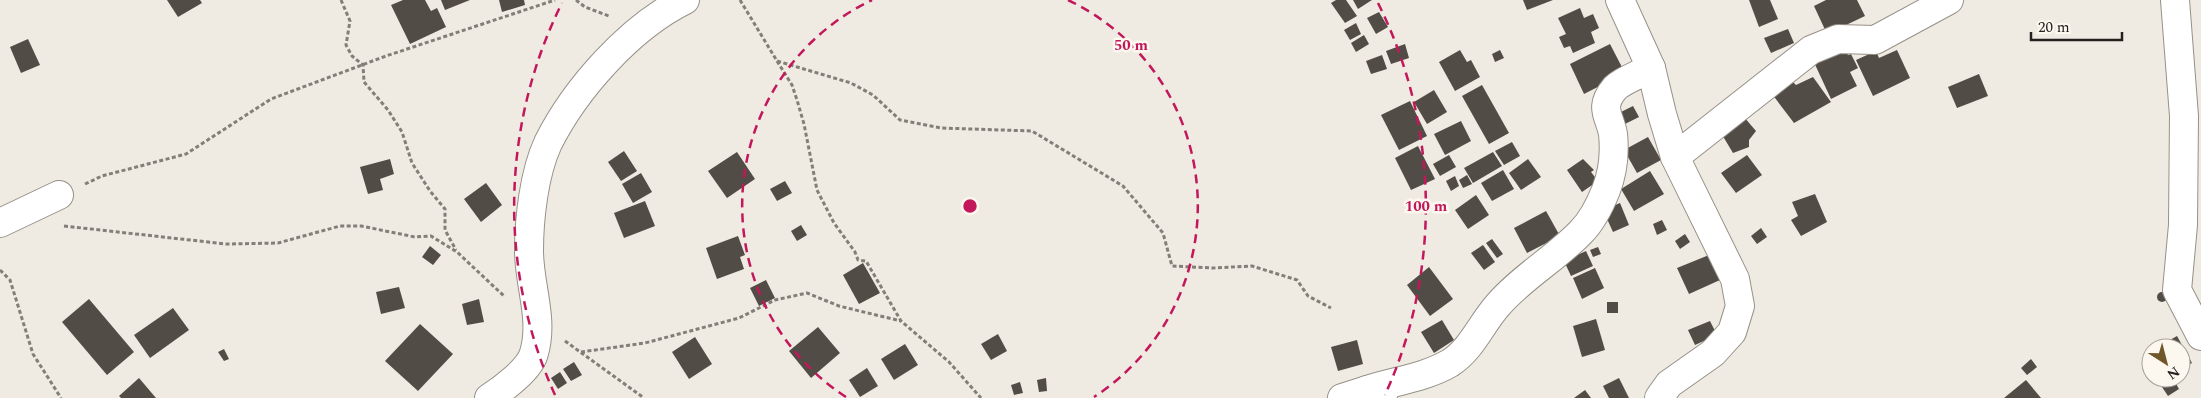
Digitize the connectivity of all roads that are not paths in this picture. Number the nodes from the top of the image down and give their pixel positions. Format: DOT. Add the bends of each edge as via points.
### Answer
graph roads {
  1 [pos="685,0"];
  2 [pos="1620,0"];
  3 [pos="1949,0"];
  4 [pos="2175,0"];
  5 [pos="1651,68"];
  6 [pos="1675,157"];
  7 [pos="59,195"];
  8 [pos="0,223"];
  9 [pos="2201,336"];
  10 [pos="1354,394"];
  11 [pos="490,398"];
  12 [pos="1398,398"];
  13 [pos="1659,398"];
  1 -- 11 [label="street" via="640,28 582,88 548,144 529,222 529,268 538,321 534,354 512,382"];
  2 -- 5 [label="street"];
  3 -- 6 [label="street" via="1875,40 1838,39 1811,50"];
  4 -- 9 [label="street" via="2184,116 2177,290"];
  5 -- 6 [label="street"];
  5 -- 10 [label="street" via="1616,87 1608,100 1605,113 1612,132 1614,163 1596,211 1581,232 1496,306 1466,350 1450,363 1421,376"];
  6 -- 13 [label="street" via="1736,279 1740,306 1732,332 1726,339 1713,353 1670,384"];
  7 -- 8 [label="street"];
  10 -- 12 [label="street" via="1388,392"];
}
